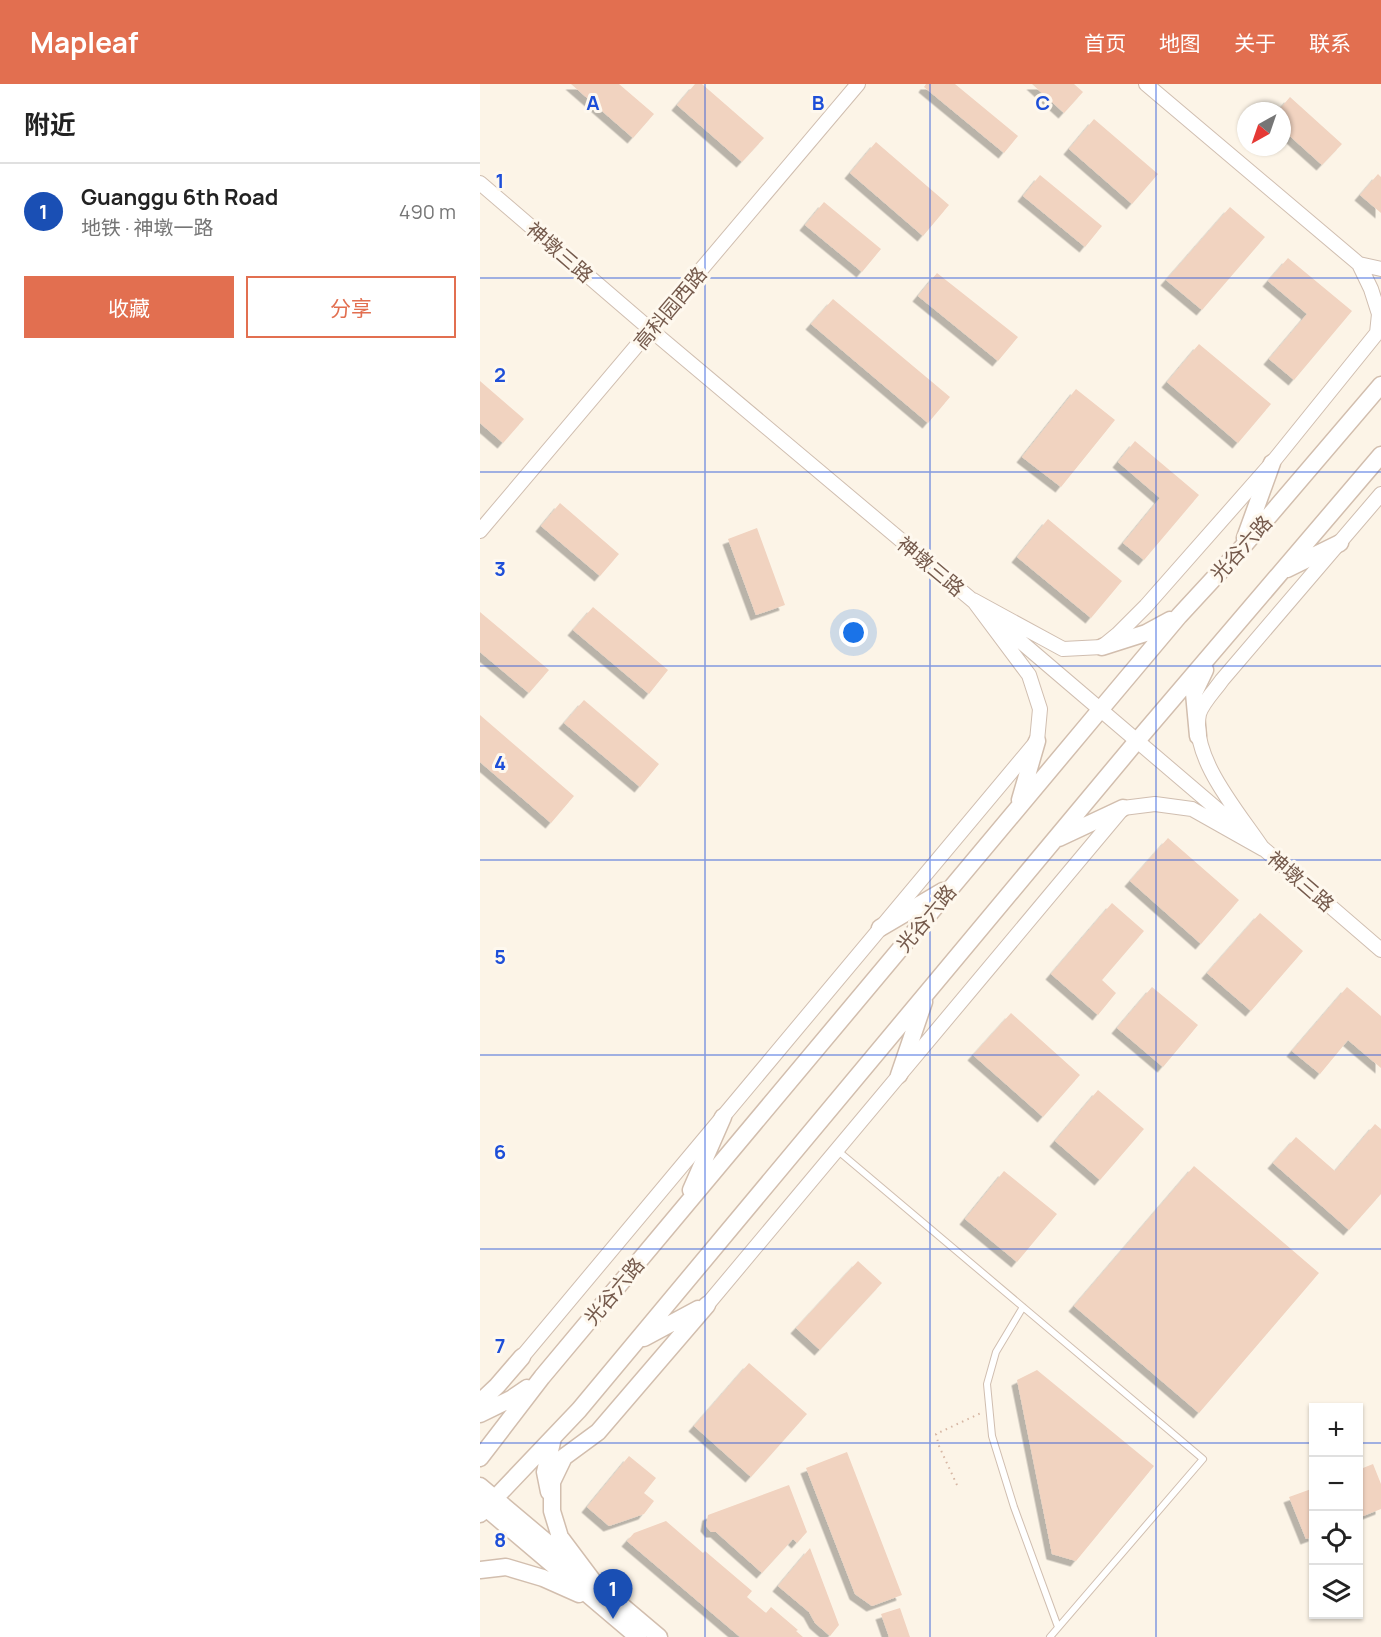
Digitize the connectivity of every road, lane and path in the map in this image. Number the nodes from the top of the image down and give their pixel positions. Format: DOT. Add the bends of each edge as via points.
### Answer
graph roads {
  1 [pos="858,84"];
  2 [pos="1146,84"];
  3 [pos="480,183"];
  4 [pos="1359,264"];
  5 [pos="1381,269"];
  6 [pos="651,330"];
  7 [pos="1379,330"];
  8 [pos="1381,385"];
  9 [pos="1381,455"];
  10 [pos="1272,463"];
  11 [pos="1381,494"];
  12 [pos="480,531"];
  13 [pos="1340,543"];
  14 [pos="1240,550"];
  15 [pos="1279,574"];
  16 [pos="973,600"];
  17 [pos="1179,616"];
  18 [pos="1102,647"];
  19 [pos="1214,650"];
  20 [pos="1100,710"];
  21 [pos="1198,736"];
  22 [pos="1037,741"];
  23 [pos="1136,742"];
  24 [pos="1123,808"];
  25 [pos="1017,810"];
  26 [pos="1053,842"];
  27 [pos="1263,849"];
  28 [pos="954,884"];
  29 [pos="880,928"];
  30 [pos="1381,950"];
  31 [pos="928,992"];
  32 [pos="899,1075"];
  33 [pos="723,1117"];
  34 [pos="837,1150"];
  35 [pos="684,1208"];
  36 [pos="707,1305"];
  37 [pos="1023,1307"];
  38 [pos="635,1342"];
  39 [pos="522,1357"];
  40 [pos="542,1377"];
  41 [pos="480,1402"];
  42 [pos="579,1410"];
  43 [pos="982,1413"];
  44 [pos="480,1414"];
  45 [pos="480,1458"];
  46 [pos="957,1485"];
  47 [pos="480,1486"];
  48 [pos="485,1506"];
  49 [pos="552,1510"];
  50 [pos="480,1562"];
  51 [pos="506,1567"];
  52 [pos="480,1570"];
  53 [pos="593,1590"];
  54 [pos="1058,1627"];
  55 [pos="638,1637"];
  56 [pos="659,1637"];
  57 [pos="1050,1637"];
  1 -- 6 [label="street, 高科园西路"];
  2 -- 4 [label="street"];
  3 -- 6 [label="street, 神墩三路"];
  4 -- 5 [label="street"];
  4 -- 7 [label="street" via="1379,314"];
  6 -- 12 [label="street, 高科园西路"];
  6 -- 16 [label="street, 神墩三路"];
  7 -- 10 [label="street"];
  8 -- 14 [label="main road, 光谷六路"];
  9 -- 15 [label="main road"];
  10 -- 14 [label="main road"];
  10 -- 18 [label="street" via="1146,606"];
  11 -- 13 [label="street"];
  13 -- 15 [label="main road"];
  13 -- 21 [label="street" via="1222,680 1199,712"];
  14 -- 17 [label="main road, 光谷六路"];
  15 -- 19 [label="main road"];
  16 -- 18 [label="street" via="1063,649"];
  16 -- 20 [label="street, 神墩三路"];
  16 -- 22 [label="street" via="1029,675 1040,709"];
  17 -- 18 [label="main road" via="1146,633"];
  17 -- 20 [label="main road, 光谷六路"];
  19 -- 21 [label="main road" via="1194,693"];
  19 -- 23 [label="main road"];
  20 -- 23 [label="street, 神墩三路"];
  20 -- 25 [label="main road, 光谷六路"];
  21 -- 27 [label="street" via="1211,771"];
  22 -- 25 [label="main road"];
  22 -- 29 [label="street"];
  23 -- 26 [label="main road"];
  23 -- 27 [label="street, 神墩三路"];
  24 -- 26 [label="main road"];
  24 -- 27 [label="street" via="1155,804 1192,809"];
  24 -- 32 [label="street"];
  25 -- 28 [label="main road, 光谷六路"];
  26 -- 31 [label="main road"];
  27 -- 30 [label="street, 神墩三路"];
  28 -- 29 [label="main road"];
  28 -- 35 [label="main road, 光谷六路"];
  29 -- 33 [label="street"];
  31 -- 32 [label="main road"];
  31 -- 38 [label="main road"];
  32 -- 34 [label="street"];
  33 -- 35 [label="main road"];
  33 -- 39 [label="street"];
  34 -- 36 [label="street"];
  34 -- 37 [label="lane"];
  35 -- 40 [label="main road, 光谷六路"];
  36 -- 38 [label="main road"];
  36 -- 49 [label="main road" via="598,1432 564,1457 552,1482"];
  37 -- 54 [label="lane" via="996,1352 987,1384 992,1436"];
  37 -- 54 [label="lane" via="1203,1459"];
  38 -- 42 [label="main road"];
  39 -- 41 [label="main road"];
  40 -- 44 [label="main road" via="511,1400"];
  40 -- 45 [label="main road, 光谷六路"];
  42 -- 48 [label="main road"];
  42 -- 49 [label="main road" via="552,1440 545,1472"];
  43 -- 46 [label="path" via="936,1434"];
  47 -- 48 [label="main road"];
  48 -- 53 [label="main road"];
  49 -- 53 [label="main road" via="560,1537"];
  50 -- 51 [label="main road"];
  51 -- 52 [label="main road"];
  51 -- 53 [label="main road" via="579,1594"];
  53 -- 55 [label="main road"];
  53 -- 56 [label="main road"];
  54 -- 57 [label="lane"];
}
